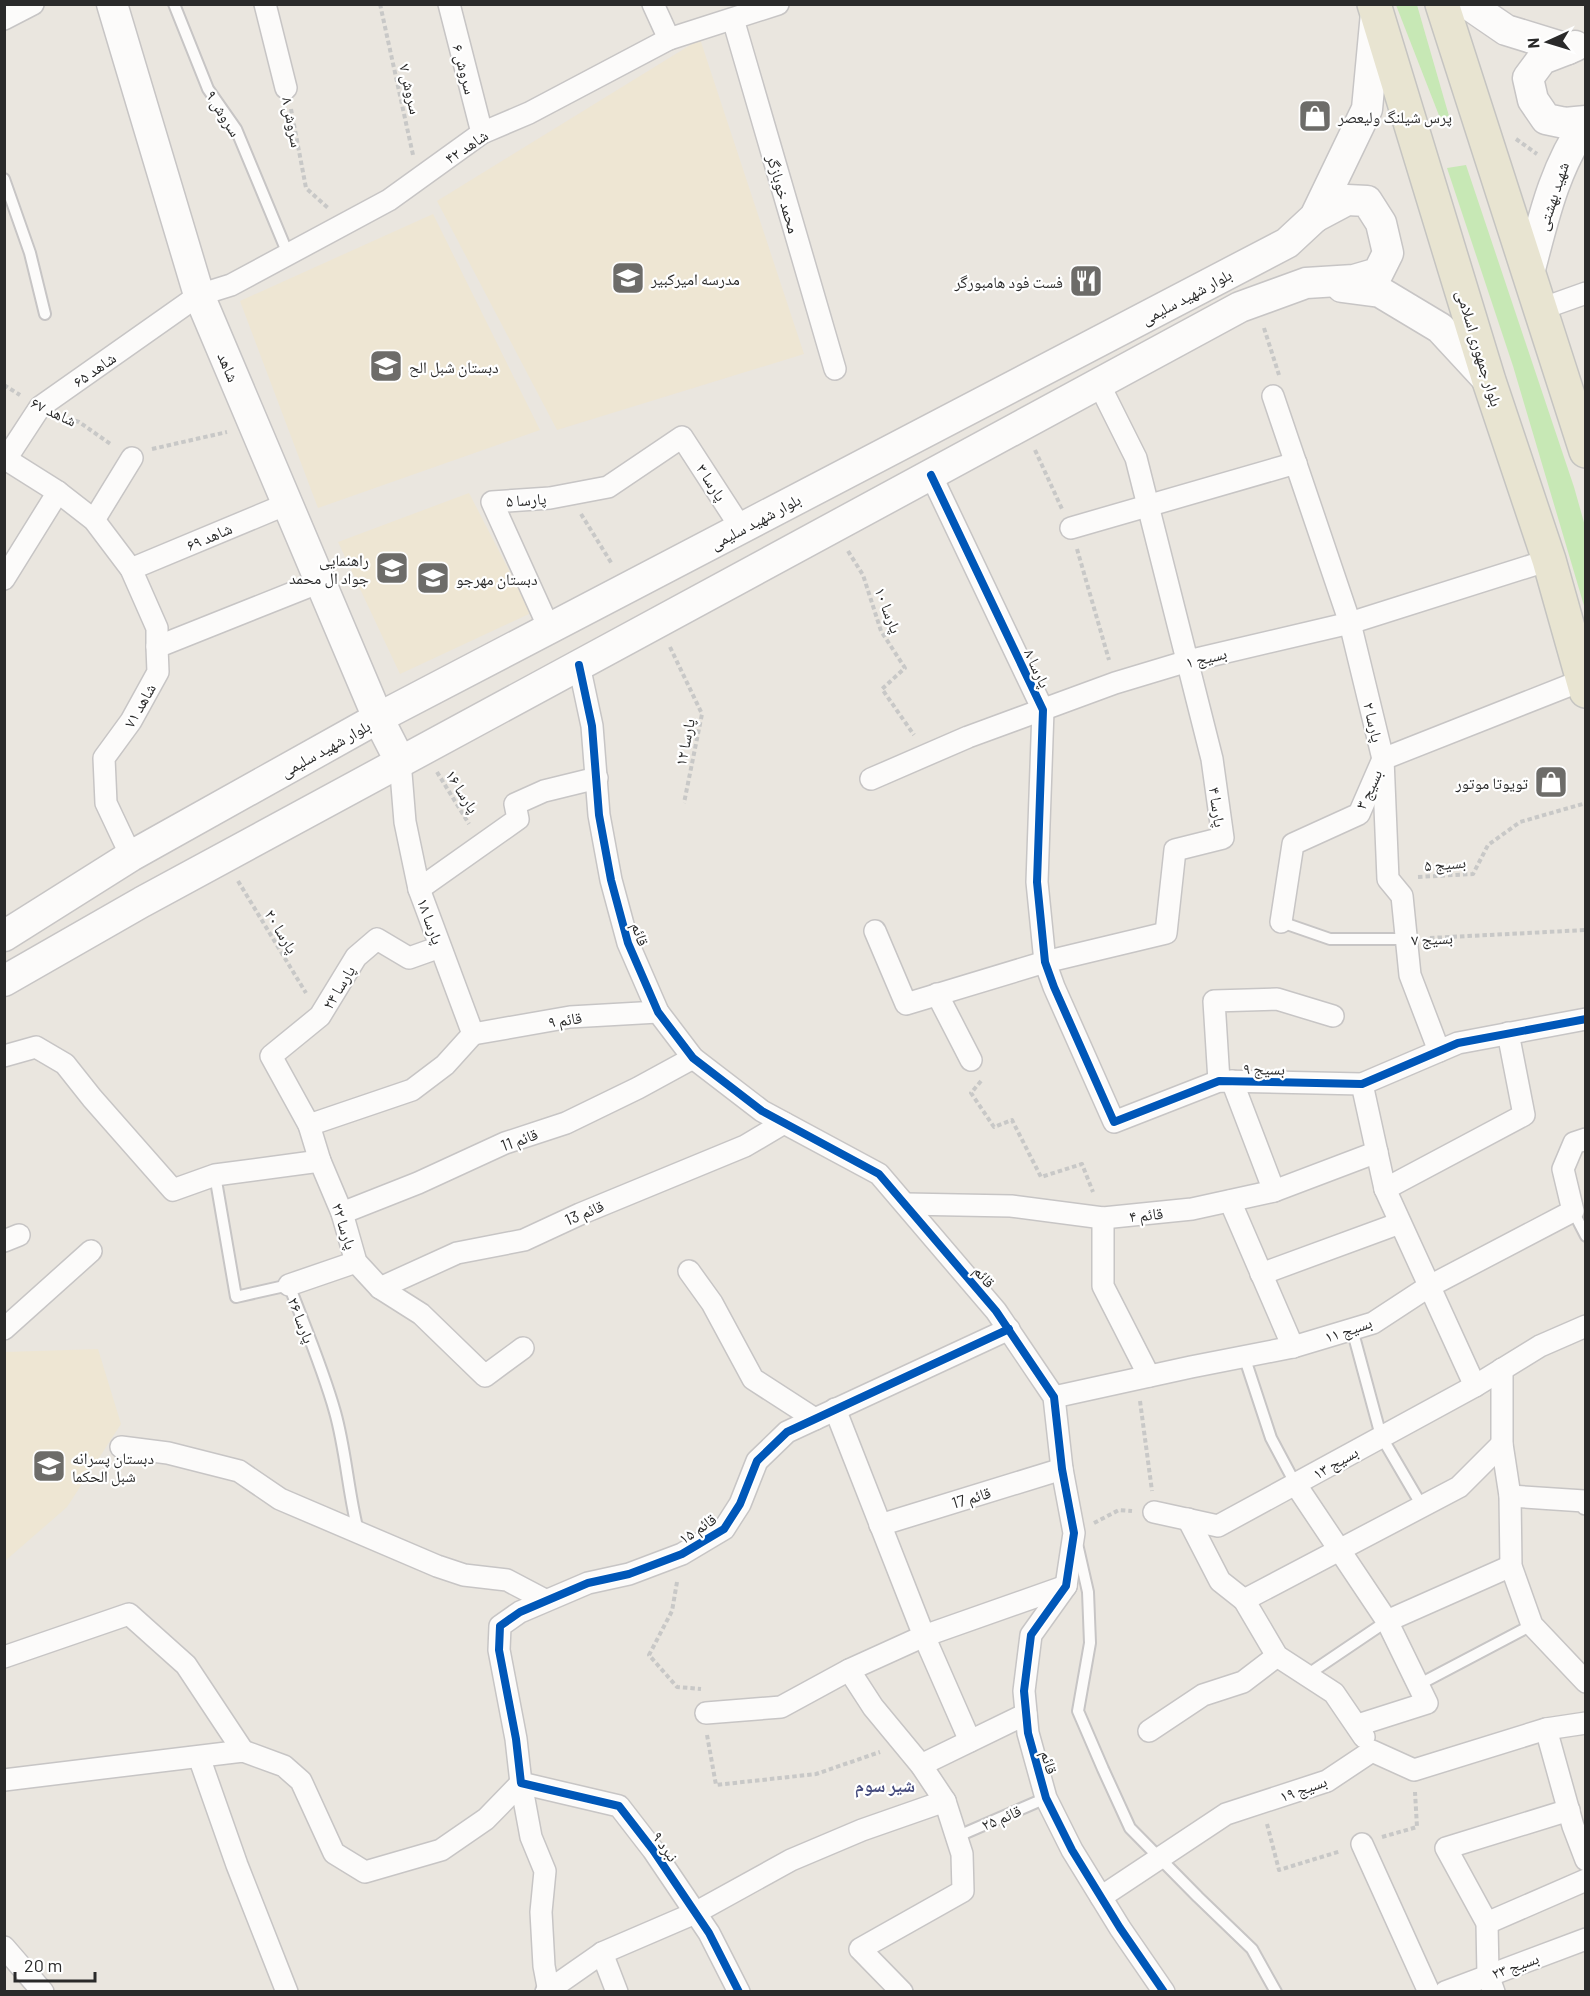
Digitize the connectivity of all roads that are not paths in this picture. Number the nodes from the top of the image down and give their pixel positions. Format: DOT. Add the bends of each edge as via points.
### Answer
graph roads {
  1 [pos="33,4"];
  2 [pos="112,4"];
  3 [pos="174,4"];
  4 [pos="265,4"];
  5 [pos="448,4"];
  6 [pos="652,4"];
  7 [pos="778,4"];
  8 [pos="1442,4"];
  9 [pos="1468,4"];
  10 [pos="1375,7"];
  11 [pos="4,19"];
  12 [pos="733,19"];
  13 [pos="669,39"];
  14 [pos="1577,45"];
  15 [pos="286,88"];
  16 [pos="1586,122"];
  17 [pos="482,133"];
  18 [pos="4,179"];
  19 [pos="1315,217"];
  20 [pos="288,254"];
  21 [pos="1529,273"];
  22 [pos="1306,283"];
  23 [pos="1586,293"];
  24 [pos="199,295"];
  25 [pos="1541,309"];
  26 [pos="45,314"];
  27 [pos="835,369"];
  28 [pos="1489,381"];
  29 [pos="1099,384"];
  30 [pos="1273,396"];
  31 [pos="682,437"];
  32 [pos="1583,438"];
  33 [pos="5,458"];
  34 [pos="132,459"];
  35 [pos="1296,464"];
  36 [pos="931,475"];
  37 [pos="58,492"];
  38 [pos="287,504"];
  39 [pos="1147,505"];
  40 [pos="94,520"];
  41 [pos="741,528"];
  42 [pos="1071,528"];
  43 [pos="1550,560"];
  44 [pos="131,568"];
  45 [pos="4,579"];
  46 [pos="320,582"];
  47 [pos="1350,623"];
  48 [pos="549,628"];
  49 [pos="157,647"];
  50 [pos="1188,662"];
  51 [pos="579,665"];
  52 [pos="1584,685"];
  53 [pos="1043,710"];
  54 [pos="378,718"];
  55 [pos="412,755"];
  56 [pos="1383,759"];
  57 [pos="597,778"];
  58 [pos="871,779"];
  59 [pos="131,856"];
  60 [pos="419,890"];
  61 [pos="1281,922"];
  62 [pos="875,931"];
  63 [pos="4,936"];
  64 [pos="1406,939"];
  65 [pos="440,948"];
  66 [pos="1045,962"];
  67 [pos="4,981"];
  68 [pos="937,994"];
  69 [pos="658,1012"];
  70 [pos="1333,1016"];
  71 [pos="1586,1019"];
  72 [pos="1508,1033"];
  73 [pos="473,1034"];
  74 [pos="1439,1051"];
  75 [pos="4,1056"];
  76 [pos="271,1056"];
  77 [pos="693,1058"];
  78 [pos="971,1060"];
  79 [pos="1226,1081"];
  80 [pos="1362,1084"];
  81 [pos="784,1123"];
  82 [pos="309,1125"];
  83 [pos="1586,1139"];
  84 [pos="1377,1152"];
  85 [pos="320,1161"];
  86 [pos="215,1175"];
  87 [pos="1385,1189"];
  88 [pos="1274,1191"];
  89 [pos="1230,1201"];
  90 [pos="906,1204"];
  91 [pos="1572,1210"];
  92 [pos="342,1213"];
  93 [pos="1103,1218"];
  94 [pos="1400,1223"];
  95 [pos="1586,1236"];
  96 [pos="91,1251"];
  97 [pos="356,1262"];
  98 [pos="689,1271"];
  99 [pos="1261,1274"];
  100 [pos="289,1285"];
  101 [pos="1428,1287"];
  102 [pos="380,1288"];
  103 [pos="1586,1326"];
  104 [pos="4,1329"];
  105 [pos="1008,1329"];
  106 [pos="1352,1329"];
  107 [pos="1293,1347"];
  108 [pos="523,1348"];
  109 [pos="1244,1356"];
  110 [pos="1502,1369"];
  111 [pos="1143,1378"];
  112 [pos="1475,1386"];
  113 [pos="1054,1397"];
  114 [pos="835,1409"];
  115 [pos="815,1419"];
  116 [pos="1381,1436"];
  117 [pos="1502,1444"];
  118 [pos="121,1447"];
  119 [pos="1062,1469"];
  120 [pos="1296,1485"];
  121 [pos="1510,1496"];
  122 [pos="1586,1504"];
  123 [pos="1422,1506"];
  124 [pos="1154,1512"];
  125 [pos="1188,1519"];
  126 [pos="880,1525"];
  127 [pos="358,1531"];
  128 [pos="1074,1533"];
  129 [pos="1341,1549"];
  130 [pos="1510,1566"];
  131 [pos="1066,1586"];
  132 [pos="545,1600"];
  133 [pos="1244,1600"];
  134 [pos="1387,1621"];
  135 [pos="1532,1624"];
  136 [pos="924,1636"];
  137 [pos="1277,1656"];
  138 [pos="4,1657"];
  139 [pos="849,1670"];
  140 [pos="1307,1675"];
  141 [pos="1586,1682"];
  142 [pos="1418,1685"];
  143 [pos="706,1713"];
  144 [pos="1026,1714"];
  145 [pos="1586,1723"];
  146 [pos="1358,1725"];
  147 [pos="1546,1729"];
  148 [pos="1149,1731"];
  149 [pos="970,1741"];
  150 [pos="243,1751"];
  151 [pos="1372,1751"];
  152 [pos="198,1757"];
  153 [pos="921,1765"];
  154 [pos="4,1780"];
  155 [pos="521,1783"];
  156 [pos="1046,1798"];
  157 [pos="945,1801"];
  158 [pos="1569,1810"];
  159 [pos="956,1837"];
  160 [pos="1362,1844"];
  161 [pos="1159,1858"];
  162 [pos="1586,1860"];
  163 [pos="1586,1880"];
  164 [pos="1101,1897"];
  165 [pos="695,1912"];
  166 [pos="1487,1923"];
  167 [pos="1586,1939"];
  168 [pos="4,1947"];
  169 [pos="602,1953"];
  170 [pos="1491,1983"];
  171 [pos="548,1990"];
  172 [pos="43,1992"];
  173 [pos="286,1992"];
  174 [pos="617,1992"];
  175 [pos="739,1992"];
  176 [pos="902,1992"];
  177 [pos="1164,1992"];
  178 [pos="1276,1992"];
  179 [pos="1429,1992"];
  180 [pos="1445,1992"];
  1 -- 11 [label="street"];
  2 -- 24 [label="main road, شاهد"];
  3 -- 20 [label="lane, سروش ۹" via="208,88 236,129"];
  4 -- 15 [label="street, سروش ۸"];
  5 -- 17 [label="street, سروش ۶"];
  6 -- 13 [label="street"];
  7 -- 12 [label="street, شاهد ۴۲"];
  8 -- 21 [label="main road"];
  9 -- 14 [label="main road" via="1506,30"];
  10 -- 19 [label="main road, بلوار شهید سلیمی" via="1367,109"];
  10 -- 28 [label="main road, بلوار جمهوری اسلامی"];
  12 -- 13 [label="street, شاهد ۴۲"];
  12 -- 27 [label="street, محمد خوبازگر"];
  13 -- 17 [label="street, شاهد ۴۲"];
  14 -- 16 [label="main road" via="1542,59 1528,78 1533,100 1546,120"];
  16 -- 21 [label="main road, شهید بهشتی" via="1570,145 1547,202"];
  17 -- 20 [label="street, شاهد ۴۲" via="389,200"];
  18 -- 26 [label="lane" via="30,253"];
  19 -- 22 [label="main road" via="1347,201 1367,201 1381,223 1388,253 1378,273 1354,280"];
  19 -- 41 [label="main road, بلوار شهید سلیمی" via="1287,243"];
  20 -- 24 [label="street, شاهد ۴۲" via="231,285"];
  21 -- 25 [label="main road"];
  22 -- 28 [label="main road" via="1380,292 1440,328"];
  22 -- 29 [label="main road" via="1240,307"];
  23 -- 25 [label="street"];
  24 -- 33 [label="street, شاهد ۶۵" via="40,407"];
  24 -- 38 [label="main road, شاهد"];
  25 -- 32 [label="main road"];
  28 -- 43 [label="main road, بلوار جمهوری اسلامی"];
  29 -- 36 [label="main road"];
  29 -- 39 [label="street, پارسا ۴" via="1136,459"];
  30 -- 35 [label="street, پارسا ۲"];
  31 -- 41 [label="street, پارسا ۳"];
  31 -- 48 [label="street, پارسا ۵" via="608,487 550,498 492,502"];
  33 -- 37 [label="street, شاهد ۷۱"];
  34 -- 40 [label="street"];
  35 -- 39 [label="street"];
  35 -- 47 [label="street, پارسا ۲"];
  36 -- 51 [label="main road"];
  36 -- 53 [label="street, پارسا ۸"];
  37 -- 40 [label="street, شاهد ۷۱"];
  37 -- 45 [label="street"];
  38 -- 44 [label="street, شاهد ۶۹"];
  38 -- 46 [label="main road, شاهد"];
  39 -- 42 [label="street"];
  39 -- 50 [label="street, پارسا ۴"];
  40 -- 44 [label="street, شاهد ۷۱"];
  41 -- 48 [label="main road, بلوار شهید سلیمی"];
  43 -- 47 [label="street, بسیج ۱"];
  43 -- 52 [label="main road, بلوار جمهوری اسلامی"];
  44 -- 49 [label="street, شاهد ۷۱" via="157,628"];
  46 -- 49 [label="street"];
  46 -- 54 [label="main road, شاهد"];
  47 -- 50 [label="street, بسیج ۱"];
  47 -- 56 [label="street, پارسا ۲"];
  48 -- 54 [label="main road, بلوار شهید سلیمی"];
  49 -- 59 [label="street, شاهد ۷۱" via="158,672 104,759 106,803"];
  50 -- 53 [label="street, بسیج ۱"];
  50 -- 66 [label="street, پارسا ۴" via="1212,759 1223,838 1175,850 1166,933"];
  51 -- 55 [label="main road"];
  51 -- 57 [label="street, قائم" via="592,726"];
  52 -- 56 [label="street, بسیج ۳"];
  53 -- 58 [label="street, بسیج ۱"];
  53 -- 66 [label="street, پارسا ۸" via="1037,882"];
  54 -- 55 [label="main road, شاهد"];
  54 -- 59 [label="main road, بلوار شهید سلیمی"];
  55 -- 60 [label="street, پارسا ۱۸" via="405,822"];
  55 -- 67 [label="main road"];
  56 -- 61 [label="street, بسیج ۳" via="1359,814 1293,844"];
  56 -- 64 [label="street, پارسا ۲" via="1388,879 1402,896"];
  57 -- 60 [label="street" via="544,791 515,804 518,819"];
  57 -- 69 [label="street, قائم" via="599,815 611,880 628,943"];
  59 -- 63 [label="main road, بلوار شهید سلیمی"];
  60 -- 65 [label="street, پارسا ۱۸"];
  61 -- 64 [label="lane, بسیج ۷" via="1329,939"];
  62 -- 68 [label="street, پارسا ۴" via="906,1004"];
  64 -- 74 [label="street, پارسا ۲" via="1410,975"];
  65 -- 73 [label="street, پارسا ۱۸"];
  65 -- 76 [label="street, پارسا ۲۴" via="409,958 377,939 356,957 320,1016"];
  66 -- 68 [label="street, پارسا ۴"];
  66 -- 79 [label="street, بسیج ۹" via="1114,1122"];
  68 -- 78 [label="street"];
  69 -- 73 [label="street, قائم ۹" via="570,1017"];
  69 -- 77 [label="street, قائم"];
  70 -- 79 [label="street" via="1277,999 1214,1001"];
  71 -- 72 [label="street, بسیج ۹"];
  72 -- 74 [label="street, بسیج ۹"];
  72 -- 87 [label="street" via="1524,1115"];
  73 -- 82 [label="street" via="445,1065 412,1090"];
  74 -- 80 [label="street, بسیج ۹"];
  75 -- 86 [label="street" via="36,1047 65,1064 173,1190"];
  76 -- 82 [label="street, پارسا ۲۲"];
  77 -- 81 [label="street, قائم" via="762,1111"];
  77 -- 92 [label="street, قائم 11" via="566,1123 505,1143"];
  79 -- 80 [label="street, بسیج ۹"];
  79 -- 88 [label="street"];
  80 -- 84 [label="street"];
  81 -- 90 [label="street, قائم" via="879,1173"];
  81 -- 102 [label="street, قائم 13" via="745,1146 524,1240 457,1253"];
  82 -- 85 [label="street, پارسا ۲۲"];
  83 -- 91 [label="street" via="1574,1143 1563,1169"];
  84 -- 87 [label="street"];
  84 -- 88 [label="street, قائم ۴"];
  85 -- 86 [label="street"];
  85 -- 92 [label="street, پارسا ۲۲"];
  86 -- 100 [label="lane, پارسا ۲۶" via="236,1297"];
  87 -- 94 [label="street"];
  88 -- 89 [label="street, قائم ۴"];
  89 -- 93 [label="street, قائم ۴"];
  89 -- 99 [label="street"];
  90 -- 93 [label="street, قائم ۴" via="1011,1206"];
  90 -- 105 [label="street, قائم"];
  91 -- 95 [label="lane"];
  91 -- 101 [label="street, بسیج ۱۱"];
  92 -- 97 [label="street, پارسا ۲۲"];
  93 -- 111 [label="street" via="1103,1286"];
  94 -- 99 [label="street"];
  94 -- 101 [label="street"];
  96 -- 104 [label="street"];
  97 -- 100 [label="street"];
  97 -- 102 [label="street, پارسا ۲۲"];
  98 -- 115 [label="street" via="712,1303 753,1379"];
  99 -- 107 [label="street"];
  100 -- 127 [label="lane, پارسا ۲۶" via="335,1412"];
  101 -- 106 [label="street, بسیج ۱۱" via="1373,1323"];
  101 -- 112 [label="street"];
  102 -- 108 [label="street, پارسا ۲۲" via="421,1314 485,1376"];
  103 -- 110 [label="street, بسیج ۱۳" via="1540,1346"];
  105 -- 113 [label="street, قائم"];
  105 -- 114 [label="street, قائم ۱۵"];
  106 -- 107 [label="street, بسیج ۱۱"];
  106 -- 116 [label="lane"];
  107 -- 109 [label="street, بسیج ۱۱"];
  109 -- 111 [label="street, بسیج ۱۱"];
  109 -- 120 [label="lane" via="1271,1438"];
  110 -- 112 [label="street, بسیج ۱۳"];
  110 -- 117 [label="street"];
  111 -- 113 [label="street, بسیج ۱۱"];
  112 -- 116 [label="street, بسیج ۱۳"];
  113 -- 119 [label="street, قائم"];
  114 -- 115 [label="street, قائم ۱۵"];
  114 -- 126 [label="street"];
  115 -- 132 [label="street, قائم ۱۵" via="787,1432 757,1461 740,1504 724,1529 682,1554 629,1574 588,1582"];
  116 -- 120 [label="street, بسیج ۱۳"];
  116 -- 123 [label="lane"];
  117 -- 121 [label="street"];
  117 -- 123 [label="street" via="1459,1487"];
  118 -- 127 [label="street" via="168,1453 238,1471 280,1499"];
  119 -- 126 [label="street, قائم 17"];
  119 -- 128 [label="street, قائم"];
  120 -- 125 [label="street, بسیج ۱۳" via="1218,1526"];
  120 -- 129 [label="street"];
  121 -- 122 [label="street"];
  121 -- 130 [label="street"];
  123 -- 129 [label="street"];
  124 -- 125 [label="street, بسیج ۱۳"];
  125 -- 133 [label="street" via="1220,1581"];
  126 -- 136 [label="street"];
  127 -- 132 [label="street" via="464,1575 507,1580"];
  128 -- 131 [label="street, قائم"];
  128 -- 161 [label="lane" via="1088,1592 1090,1643 1078,1711 1130,1828"];
  129 -- 133 [label="street"];
  129 -- 134 [label="street"];
  130 -- 134 [label="street"];
  130 -- 135 [label="street"];
  131 -- 136 [label="street"];
  131 -- 144 [label="street, قائم" via="1031,1635 1024,1691"];
  132 -- 155 [label="street, قائم ۱۵" via="500,1626 499,1650"];
  133 -- 137 [label="street"];
  134 -- 140 [label="lane"];
  134 -- 142 [label="street"];
  135 -- 141 [label="street"];
  135 -- 142 [label="lane"];
  136 -- 139 [label="street"];
  136 -- 149 [label="street"];
  137 -- 140 [label="street"];
  137 -- 148 [label="street" via="1243,1682 1203,1695"];
  138 -- 150 [label="street" via="129,1614 186,1665"];
  139 -- 143 [label="street" via="781,1707"];
  139 -- 153 [label="street" via="873,1707"];
  140 -- 146 [label="street" via="1334,1693"];
  142 -- 146 [label="street" via="1427,1703"];
  144 -- 149 [label="street"];
  144 -- 156 [label="street, قائم"];
  145 -- 147 [label="street"];
  146 -- 151 [label="street"];
  147 -- 151 [label="street" via="1414,1770"];
  147 -- 158 [label="street"];
  149 -- 153 [label="street"];
  150 -- 152 [label="street"];
  150 -- 155 [label="street" via="284,1766 301,1781 334,1853 365,1872 441,1850 486,1819"];
  151 -- 161 [label="street, بسیج ۱۹" via="1327,1781 1226,1814"];
  152 -- 154 [label="street"];
  152 -- 173 [label="street"];
  153 -- 157 [label="street"];
  155 -- 165 [label="street, نبرد ۹" via="619,1806"];
  155 -- 171 [label="street" via="531,1836 545,1871 541,1912"];
  156 -- 159 [label="lane, قائم ۲۵"];
  156 -- 164 [label="street, قائم"];
  157 -- 159 [label="street"];
  157 -- 165 [label="street" via="791,1860"];
  158 -- 162 [label="street"];
  158 -- 166 [label="street" via="1446,1848"];
  159 -- 176 [label="street" via="962,1854 963,1891 860,1949"];
  160 -- 179 [label="street"];
  161 -- 164 [label="street, بسیج ۱۹"];
  161 -- 178 [label="lane" via="1252,1948"];
  163 -- 166 [label="street"];
  164 -- 177 [label="street, قائم"];
  165 -- 169 [label="street"];
  165 -- 175 [label="street, نبرد ۹"];
  166 -- 170 [label="street"];
  167 -- 170 [label="street, بسیج ۲۳"];
  168 -- 172 [label="street"];
  169 -- 171 [label="street"];
  169 -- 174 [label="street"];
  170 -- 180 [label="street, بسیج ۲۳"];
}
